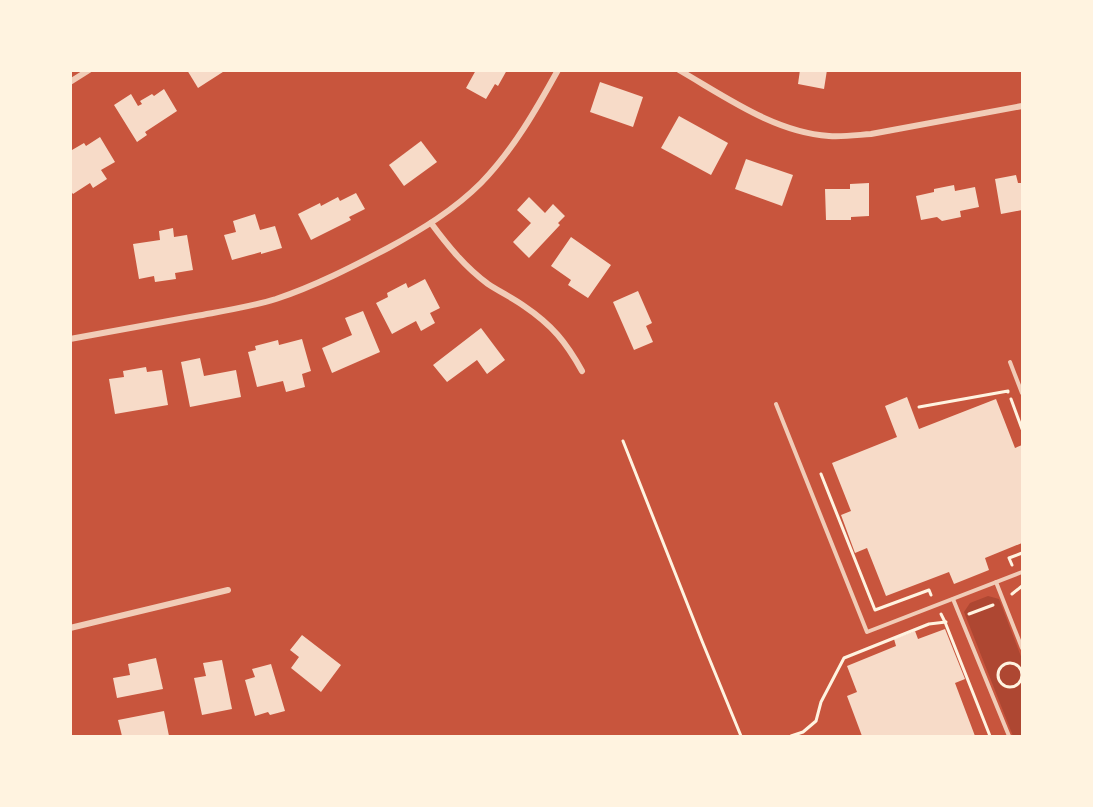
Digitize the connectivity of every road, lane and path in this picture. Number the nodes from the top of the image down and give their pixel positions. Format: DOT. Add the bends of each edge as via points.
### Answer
graph roads {
  1 [pos="89,70"];
  2 [pos="558,70"];
  3 [pos="679,70"];
  4 [pos="70,82"];
  5 [pos="1023,106"];
  6 [pos="431,223"];
  7 [pos="70,339"];
  8 [pos="1010,362"];
  9 [pos="582,371"];
  10 [pos="1023,393"];
  11 [pos="776,404"];
  12 [pos="919,407"];
  13 [pos="1023,429"];
  14 [pos="623,441"];
  15 [pos="1023,572"];
  16 [pos="996,582"];
  17 [pos="1023,586"];
  18 [pos="228,590"];
  19 [pos="953,598"];
  20 [pos="1004,601"];
  21 [pos="960,617"];
  22 [pos="70,628"];
  23 [pos="1023,648"];
  24 [pos="1022,670"];
  25 [pos="741,736"];
  26 [pos="791,736"];
  27 [pos="1009,736"];
  1 -- 4 [label="street"];
  2 -- 6 [label="street" via="528,122 493,170"];
  3 -- 5 [label="street" via="776,124 827,136 871,134"];
  6 -- 7 [label="street" via="345,271 274,299"];
  6 -- 9 [label="street" via="472,271 523,305 557,334"];
  8 -- 10 [label="lane"];
  11 -- 19 [label="lane" via="867,632"];
  12 -- 13 [label="path" via="1008,391"];
  14 -- 25 [label="path"];
  15 -- 16 [label="lane"];
  16 -- 19 [label="lane"];
  16 -- 20 [label="lane"];
  17 -- 20 [label="path"];
  18 -- 22 [label="street"];
  19 -- 21 [label="lane"];
  20 -- 21 [label="path"];
  20 -- 23 [label="lane"];
  21 -- 26 [label="path" via="928,624 844,658 821,702 816,721"];
  21 -- 27 [label="lane"];
  24 -- 24 [label="path" via="1008,663 998,670 998,679 1006,687 1014,686"];
}
